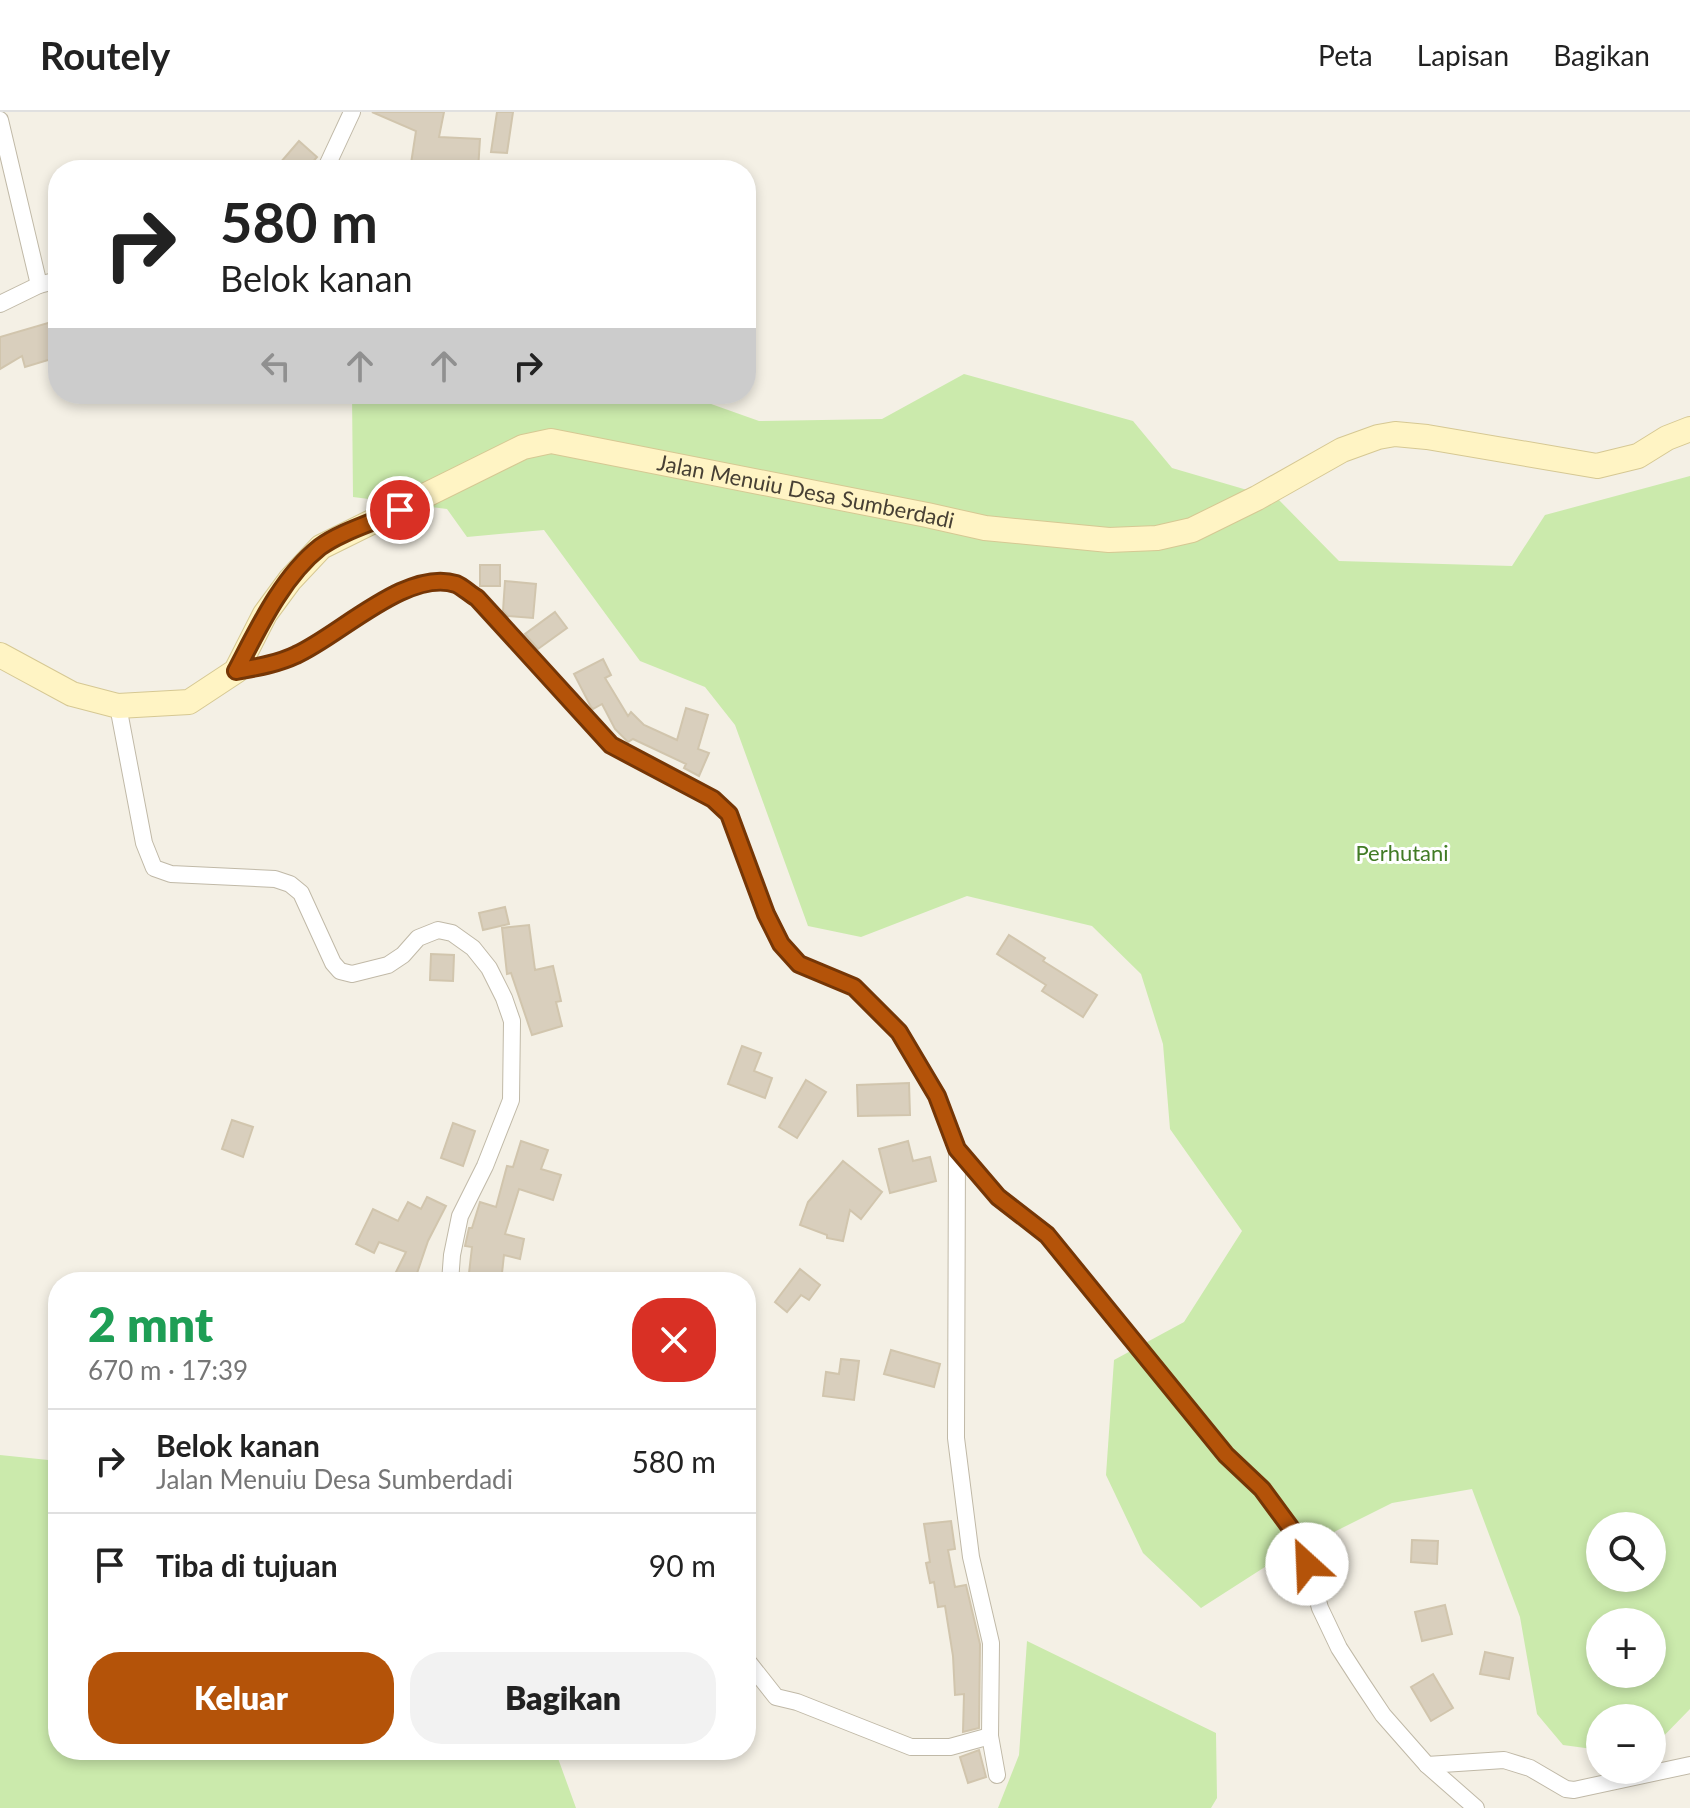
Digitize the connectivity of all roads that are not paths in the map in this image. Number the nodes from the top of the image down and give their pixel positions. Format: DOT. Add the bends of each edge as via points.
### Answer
graph roads {
  1 [pos="352,112"];
  2 [pos="0,120"];
  3 [pos="330,160"];
  4 [pos="38,278"];
  5 [pos="48,279"];
  6 [pos="0,304"];
  7 [pos="1690,429"];
  8 [pos="0,655"];
  9 [pos="236,671"];
  10 [pos="118,706"];
  11 [pos="957,1149"];
  12 [pos="451,1272"];
  13 [pos="756,1672"];
  14 [pos="990,1736"];
  15 [pos="1427,1765"];
  16 [pos="1690,1765"];
  17 [pos="997,1775"];
  18 [pos="1476,1808"];
  1 -- 3 [label="street"];
  2 -- 4 [label="street"];
  4 -- 5 [label="street"];
  4 -- 6 [label="street"];
  7 -- 9 [label="street, Jalan Menuiu Desa Sumberdadi" via="1624,462 1597,466 1427,437 1378,437 1342,450 1192,530 1109,540 985,528 551,441 523,447 321,547 265,614"];
  8 -- 10 [label="street, Jalan Menuiu Desa Sumberdadi" via="72,694"];
  9 -- 10 [label="street, Jalan Menuiu Desa Sumberdadi" via="189,702"];
  9 -- 11 [label="street" via="298,654 411,586 456,584 477,598 611,745 713,799 729,814 781,944 799,964 854,987 899,1032 937,1096"];
  10 -- 12 [label="street" via="144,843 154,868 290,884 301,893 340,971 352,974 388,965 418,938 438,930 473,948 489,968 512,1021 511,1100 460,1216"];
  11 -- 14 [label="street" via="956,1438 971,1557 991,1643"];
  11 -- 15 [label="street" via="998,1197 1047,1235 1217,1444 1262,1489 1301,1542 1320,1608 1339,1648 1383,1715"];
  13 -- 14 [label="street" via="776,1697 911,1747 950,1747"];
  14 -- 17 [label="street"];
  15 -- 16 [label="street" via="1504,1760 1574,1790"];
  15 -- 18 [label="street"];
}
